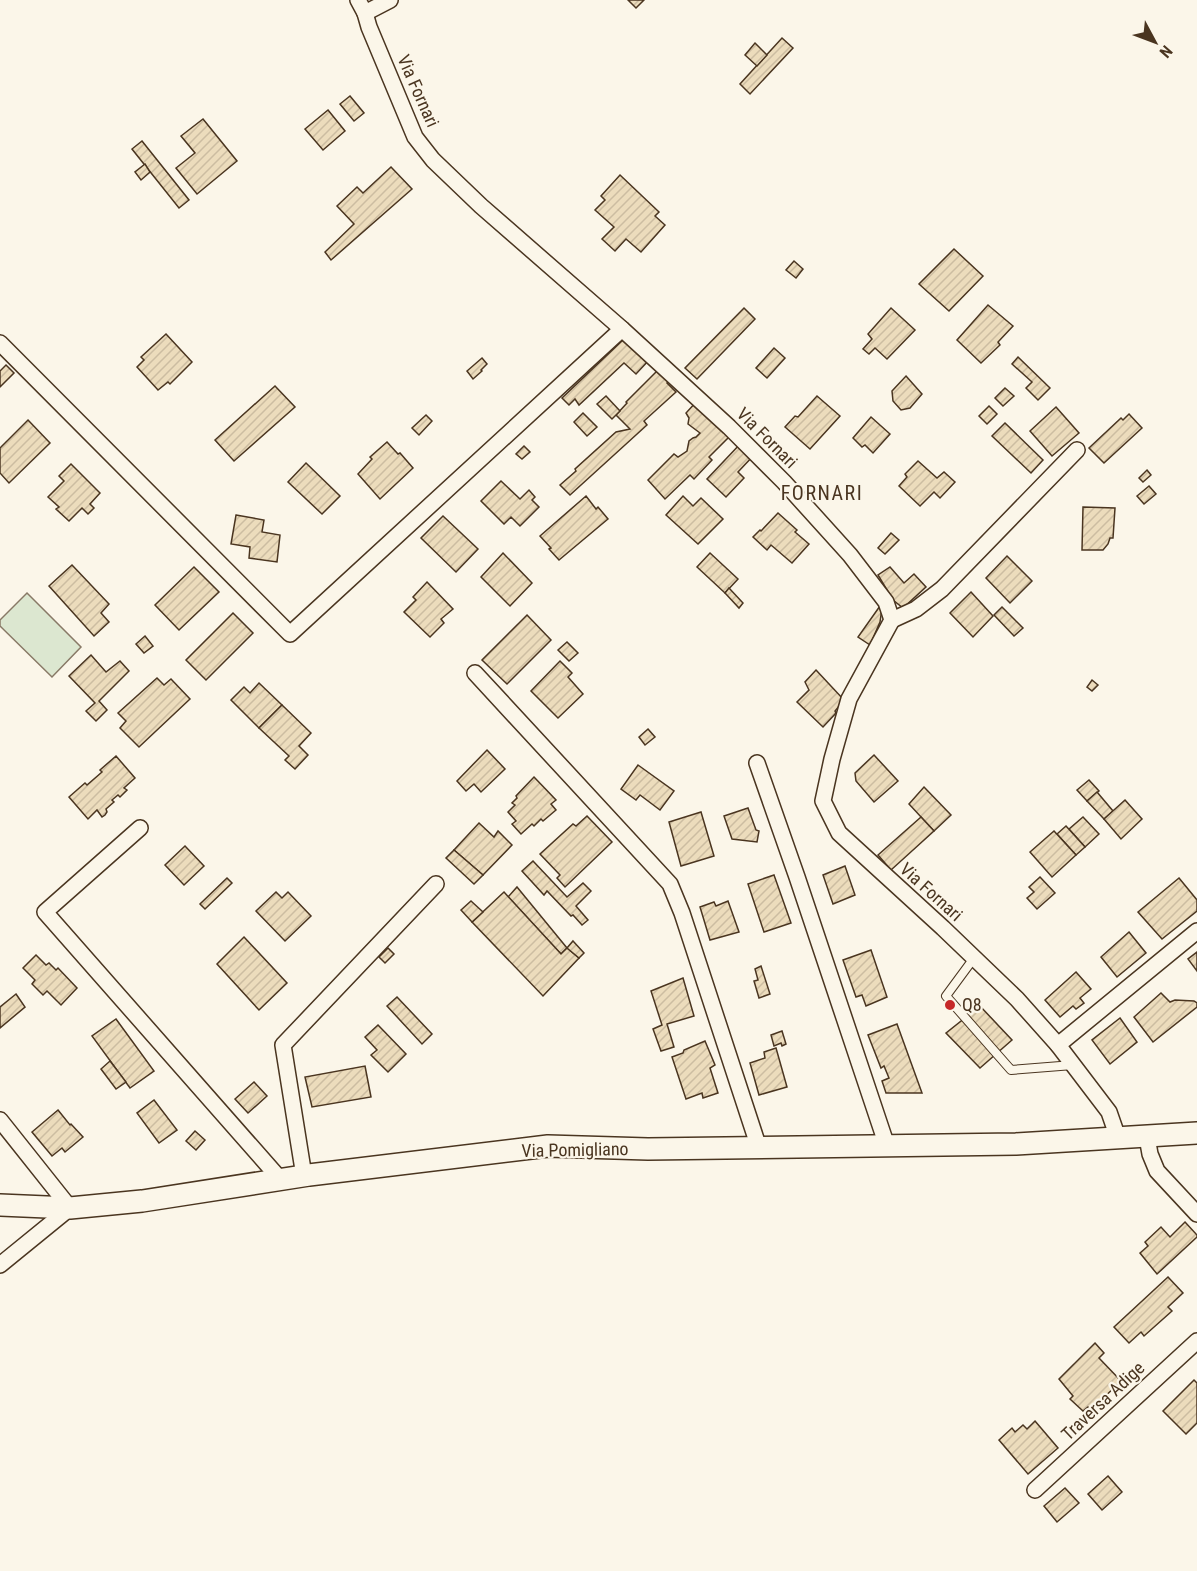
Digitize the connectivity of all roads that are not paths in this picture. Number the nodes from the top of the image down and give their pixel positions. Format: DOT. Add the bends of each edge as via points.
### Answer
graph roads {
  1 [pos="390,0"];
  2 [pos="362,6"];
  3 [pos="622,329"];
  4 [pos="0,344"];
  5 [pos="1077,450"];
  6 [pos="892,620"];
  7 [pos="475,673"];
  8 [pos="757,763"];
  9 [pos="140,828"];
  10 [pos="436,884"];
  11 [pos="1197,931"];
  12 [pos="974,958"];
  13 [pos="1058,1045"];
  14 [pos="1074,1065"];
  15 [pos="0,1120"];
  16 [pos="1197,1133"];
  17 [pos="1147,1137"];
  18 [pos="1118,1138"];
  19 [pos="887,1146"];
  20 [pos="759,1148"];
  21 [pos="304,1176"];
  22 [pos="280,1179"];
  23 [pos="0,1205"];
  24 [pos="70,1208"];
  25 [pos="1197,1214"];
  26 [pos="0,1265"];
  27 [pos="1197,1341"];
  28 [pos="1035,1490"];
  1 -- 2 [label="street"];
  2 -- 3 [label="street, Via Fornari" via="415,137 433,160"];
  3 -- 4 [label="street" via="290,634"];
  3 -- 6 [label="street, Via Fornari" via="784,482 850,555 885,602"];
  5 -- 6 [label="street" via="942,589 916,609"];
  6 -- 12 [label="street, Via Fornari" via="849,699 823,801 839,833"];
  7 -- 20 [label="street" via="670,884"];
  8 -- 19 [label="street"];
  9 -- 22 [label="street" via="45,912"];
  10 -- 21 [label="street" via="283,1045"];
  11 -- 13 [label="street"];
  12 -- 13 [label="street, Via Fornari"];
  12 -- 14 [label="lane" via="946,996 1011,1070"];
  13 -- 14 [label="street, Via Fornari"];
  14 -- 18 [label="street, Via Fornari" via="1109,1112"];
  15 -- 24 [label="street"];
  16 -- 17 [label="street, Via Pomigliano"];
  17 -- 18 [label="street, Via Pomigliano"];
  17 -- 25 [label="street" via="1157,1171"];
  18 -- 19 [label="street, Via Pomigliano"];
  19 -- 20 [label="street, Via Pomigliano"];
  20 -- 21 [label="street, Via Pomigliano" via="548,1146"];
  21 -- 22 [label="street, Via Pomigliano"];
  22 -- 24 [label="street, Via Pomigliano"];
  23 -- 24 [label="street, Via Pomigliano"];
  24 -- 26 [label="street"];
  27 -- 28 [label="street, Traversa Adige"];
}
